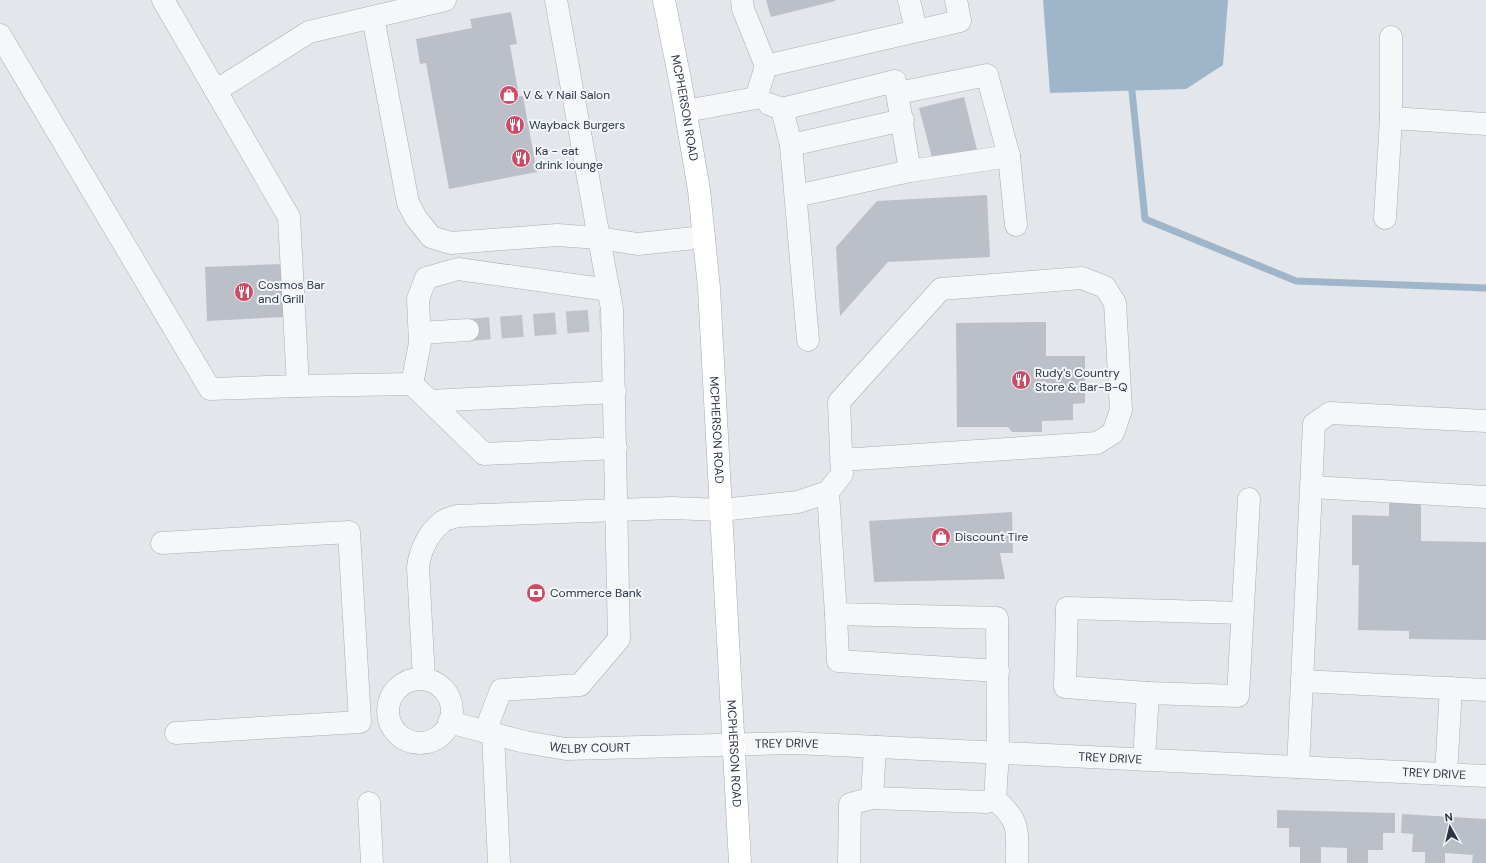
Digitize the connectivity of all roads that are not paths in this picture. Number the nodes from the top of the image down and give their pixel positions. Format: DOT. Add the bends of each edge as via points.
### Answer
graph roads {
  1 [pos="163,0"];
  2 [pos="445,0"];
  3 [pos="556,0"];
  4 [pos="664,0"];
  5 [pos="742,0"];
  6 [pos="909,0"];
  7 [pos="956,0"];
  8 [pos="373,17"];
  9 [pos="916,30"];
  10 [pos="0,35"];
  11 [pos="1391,37"];
  12 [pos="766,66"];
  13 [pos="217,90"];
  14 [pos="898,93"];
  15 [pos="756,98"];
  16 [pos="782,109"];
  17 [pos="686,111"];
  18 [pos="1391,118"];
  19 [pos="903,120"];
  20 [pos="1486,124"];
  21 [pos="791,146"];
  22 [pos="1009,156"];
  23 [pos="910,171"];
  24 [pos="796,196"];
  25 [pos="1385,218"];
  26 [pos="1016,225"];
  27 [pos="704,237"];
  28 [pos="599,238"];
  29 [pos="609,290"];
  30 [pos="468,330"];
  31 [pos="420,333"];
  32 [pos="808,340"];
  33 [pos="412,384"];
  34 [pos="298,386"];
  35 [pos="615,392"];
  36 [pos="430,401"];
  37 [pos="1486,422"];
  38 [pos="616,448"];
  39 [pos="841,460"];
  40 [pos="1312,487"];
  41 [pos="828,492"];
  42 [pos="1486,496"];
  43 [pos="1249,499"];
  44 [pos="616,510"];
  45 [pos="722,510"];
  46 [pos="162,543"];
  47 [pos="1242,613"];
  48 [pos="836,614"];
  49 [pos="998,671"];
  50 [pos="424,679"];
  51 [pos="1302,681"];
  52 [pos="1451,688"];
  53 [pos="358,690"];
  54 [pos="1486,690"];
  55 [pos="1148,693"];
  56 [pos="389,700"];
  57 [pos="449,722"];
  58 [pos="176,733"];
  59 [pos="489,733"];
  60 [pos="734,745"];
  61 [pos="875,747"];
  62 [pos="998,753"];
  63 [pos="1144,760"];
  64 [pos="1298,768"];
  65 [pos="1446,774"];
  66 [pos="1486,776"];
  67 [pos="872,798"];
  68 [pos="995,799"];
  69 [pos="369,803"];
  70 [pos="372,863"];
  71 [pos="499,863"];
  72 [pos="740,863"];
  73 [pos="849,863"];
  74 [pos="1017,863"];
  1 -- 13 [label="street"];
  2 -- 8 [label="street"];
  3 -- 28 [label="street"];
  4 -- 17 [label="main road, MCPHERSON ROAD"];
  5 -- 12 [label="street" via="743,9"];
  6 -- 9 [label="street"];
  7 -- 9 [label="street" via="960,21"];
  8 -- 13 [label="street" via="309,32"];
  8 -- 28 [label="street" via="408,203 431,237 451,243 557,236"];
  9 -- 12 [label="street"];
  10 -- 34 [label="street" via="210,388"];
  11 -- 18 [label="street"];
  12 -- 15 [label="street"];
  13 -- 34 [label="street" via="289,217"];
  14 -- 16 [label="street" via="895,81"];
  14 -- 19 [label="street"];
  14 -- 22 [label="street" via="987,75"];
  15 -- 16 [label="street"];
  15 -- 17 [label="street"];
  16 -- 21 [label="street"];
  17 -- 27 [label="main road, MCPHERSON ROAD"];
  18 -- 20 [label="street"];
  18 -- 25 [label="street"];
  19 -- 21 [label="street"];
  19 -- 23 [label="street"];
  21 -- 24 [label="street"];
  22 -- 23 [label="street"];
  22 -- 26 [label="street"];
  23 -- 24 [label="street"];
  24 -- 32 [label="street"];
  27 -- 28 [label="street" via="638,244"];
  27 -- 45 [label="main road, MCPHERSON ROAD"];
  28 -- 29 [label="street"];
  29 -- 31 [label="street" via="458,269 426,278 418,299"];
  29 -- 35 [label="street" via="606,319"];
  30 -- 31 [label="street"];
  31 -- 33 [label="street"];
  33 -- 34 [label="street"];
  33 -- 36 [label="street"];
  35 -- 36 [label="street"];
  35 -- 38 [label="street"];
  36 -- 38 [label="street" via="484,454"];
  37 -- 40 [label="street" via="1330,413 1314,424"];
  38 -- 44 [label="street"];
  39 -- 39 [label="street" via="839,402 941,289 1082,278 1105,287 1115,303 1121,410 1113,433 1097,443"];
  39 -- 41 [label="street" via="842,474"];
  40 -- 42 [label="street"];
  40 -- 51 [label="street"];
  41 -- 45 [label="street" via="798,502"];
  41 -- 48 [label="street"];
  43 -- 47 [label="street"];
  44 -- 45 [label="street"];
  44 -- 50 [label="street" via="457,516 442,522 430,535 420,554 418,567"];
  44 -- 59 [label="street" via="618,639 580,685 501,690"];
  45 -- 60 [label="main road, MCPHERSON ROAD"];
  46 -- 53 [label="street" via="349,532"];
  47 -- 55 [label="street" via="1238,696"];
  47 -- 55 [label="street" via="1067,608 1065,687"];
  48 -- 49 [label="street" via="838,661"];
  48 -- 49 [label="street" via="998,618"];
  49 -- 62 [label="street"];
  50 -- 56 [label="street" via="403,684 395,690"];
  50 -- 57 [label="street" via="434,682 449,697 452,708"];
  51 -- 52 [label="street"];
  51 -- 64 [label="street"];
  52 -- 54 [label="street"];
  52 -- 65 [label="street"];
  53 -- 56 [label="street"];
  53 -- 58 [label="street" via="360,722"];
  55 -- 63 [label="street"];
  56 -- 57 [label="street" via="389,721 394,730 410,742 431,741 440,736"];
  57 -- 59 [label="street, WELBY COURT"];
  59 -- 60 [label="street, WELBY COURT" via="566,749"];
  59 -- 71 [label="street"];
  60 -- 61 [label="street, TREY DRIVE" via="795,743"];
  60 -- 72 [label="main road, MCPHERSON ROAD"];
  61 -- 62 [label="street, TREY DRIVE"];
  61 -- 67 [label="street"];
  62 -- 63 [label="street, TREY DRIVE"];
  62 -- 68 [label="street"];
  63 -- 64 [label="street, TREY DRIVE"];
  64 -- 65 [label="street, TREY DRIVE"];
  65 -- 66 [label="street, TREY DRIVE"];
  67 -- 68 [label="street" via="986,802"];
  67 -- 73 [label="street" via="850,804"];
  68 -- 74 [label="street" via="1009,811 1017,829"];
  69 -- 70 [label="street"];
}
